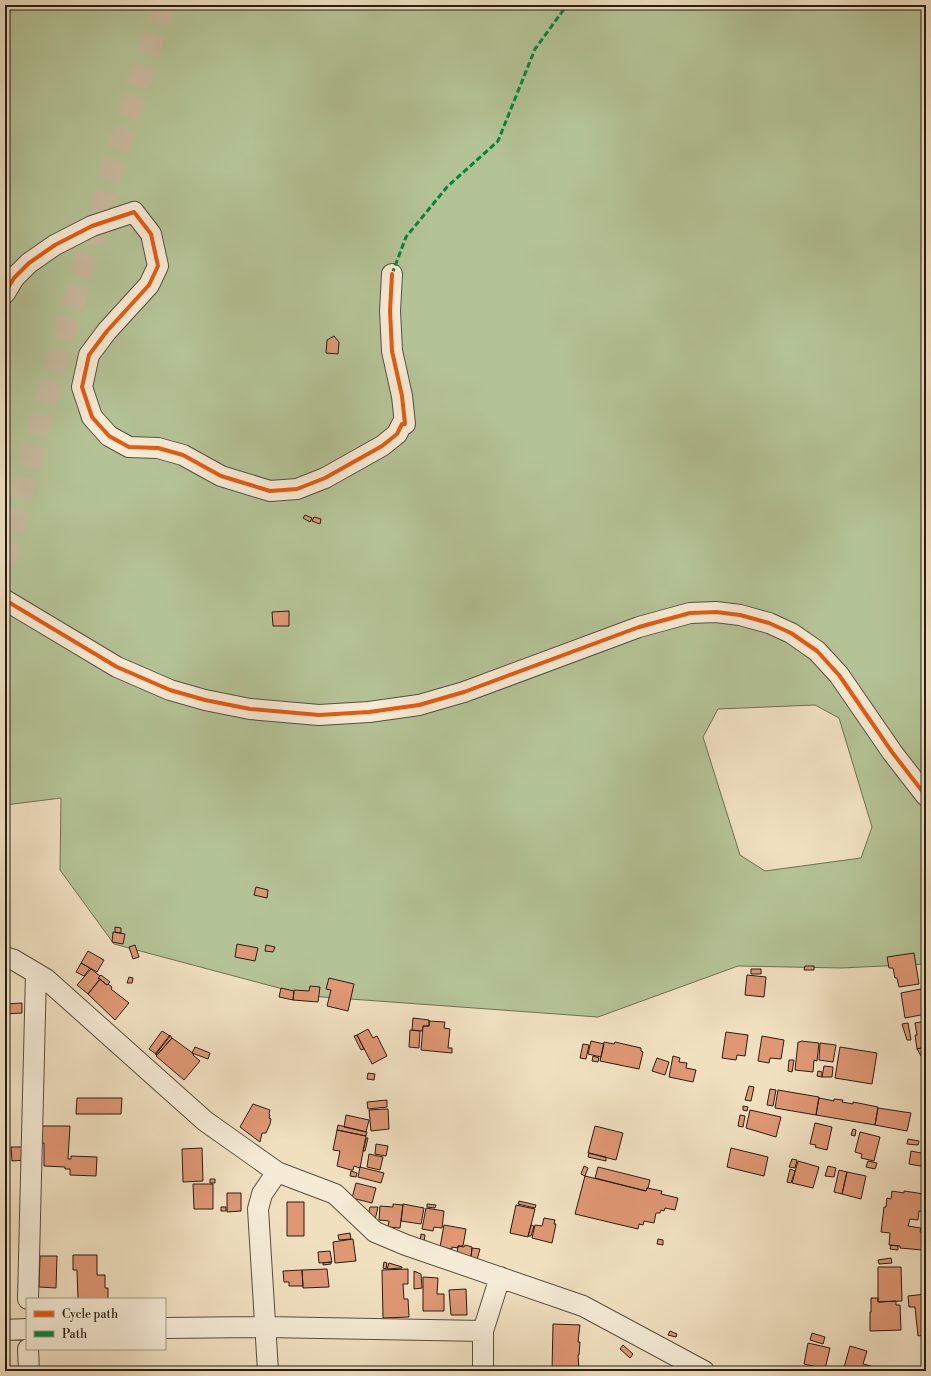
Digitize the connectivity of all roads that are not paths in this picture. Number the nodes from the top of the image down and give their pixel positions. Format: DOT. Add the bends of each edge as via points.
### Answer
graph roads {
  1 [pos="392,274"];
  2 [pos="5,292"];
  3 [pos="5,600"];
  4 [pos="926,796"];
  5 [pos="5,957"];
  6 [pos="36,973"];
  7 [pos="277,1172"];
  8 [pos="500,1277"];
  9 [pos="28,1298"];
  10 [pos="266,1327"];
  11 [pos="166,1328"];
  12 [pos="26,1329"];
  13 [pos="5,1330"];
  14 [pos="483,1331"];
  15 [pos="28,1350"];
  16 [pos="28,1371"];
  17 [pos="268,1371"];
  18 [pos="483,1371"];
  19 [pos="704,1371"];
  1 -- 2 [label="street" via="392,351 405,424 402,424 398,434 382,446 325,478 296,489 270,491 221,476 183,455 158,448 129,447 109,436 92,417 82,387 89,355 149,285 158,266 151,234 134,212 92,226 55,245 29,263"];
  3 -- 4 [label="street" via="116,667 170,690 250,709 319,715 369,712 419,704 464,692 639,627 690,613 716,612 740,615 769,623 791,633 817,651 839,675"];
  5 -- 6 [label="street"];
  6 -- 7 [label="street" via="46,979 205,1120"];
  6 -- 9 [label="street"];
  7 -- 8 [label="street" via="335,1194 374,1232"];
  7 -- 10 [label="street" via="262,1194 258,1209"];
  8 -- 14 [label="street"];
  8 -- 19 [label="street" via="583,1306"];
  10 -- 11 [label="street"];
  10 -- 14 [label="street"];
  10 -- 17 [label="street"];
  12 -- 13 [label="street"];
  14 -- 18 [label="street"];
  15 -- 16 [label="street"];
}
